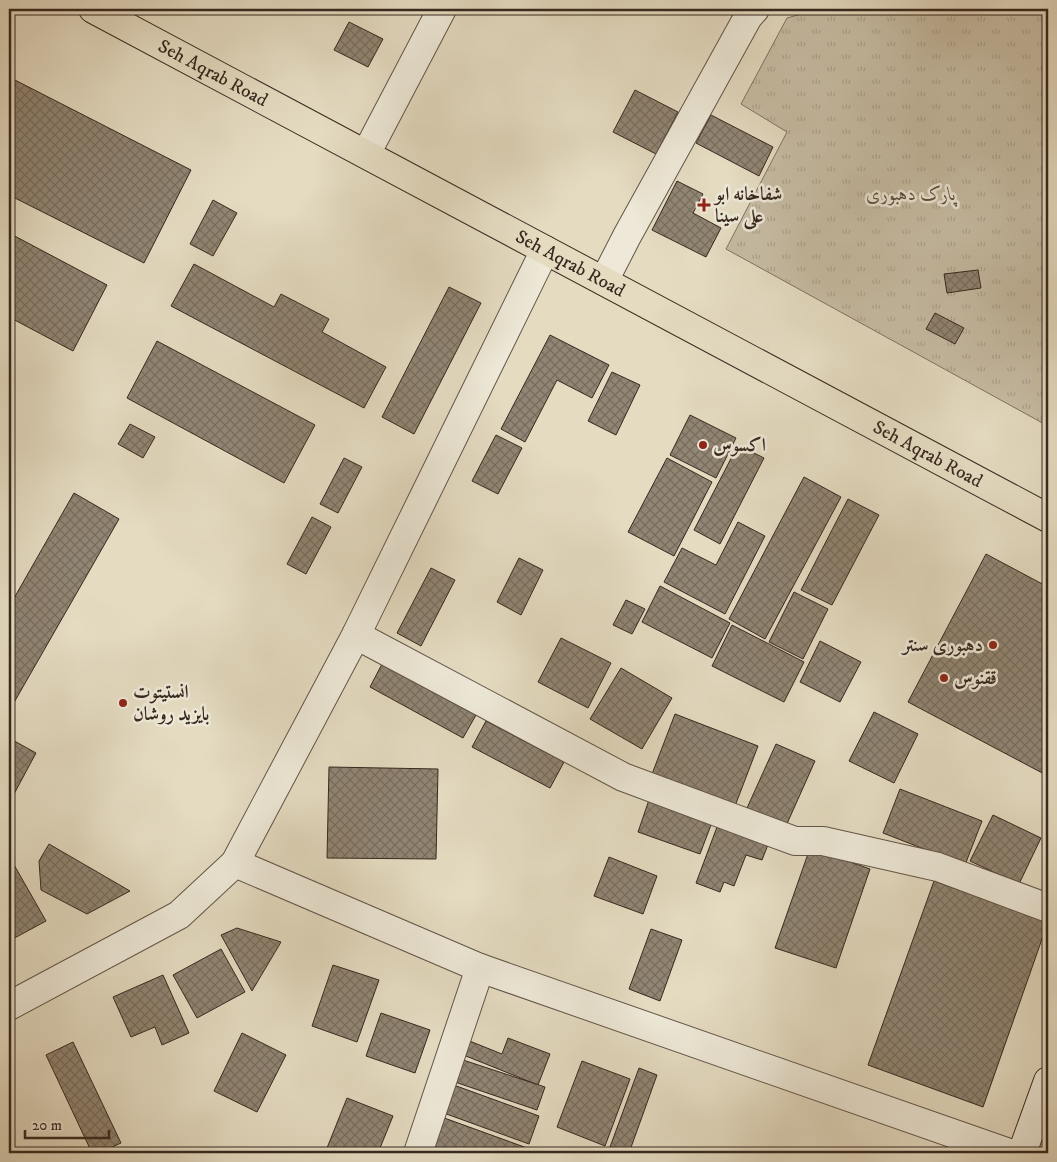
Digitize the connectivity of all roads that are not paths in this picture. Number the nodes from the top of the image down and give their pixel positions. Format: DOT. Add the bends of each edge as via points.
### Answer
graph roads {
  1 [pos="442,9"];
  2 [pos="755,9"];
  3 [pos="110,13"];
  4 [pos="366,154"];
  5 [pos="545,250"];
  6 [pos="604,281"];
  7 [pos="1048,518"];
  8 [pos="356,635"];
  9 [pos="235,863"];
  10 [pos="1048,908"];
  11 [pos="480,968"];
  12 [pos="9,1006"];
  13 [pos="1048,1080"];
  14 [pos="418,1153"];
  15 [pos="1009,1153"];
  16 [pos="1022,1153"];
  1 -- 4 [label="street"];
  2 -- 6 [label="street"];
  3 -- 4 [label="highway, Seh Aqrab Road"];
  4 -- 5 [label="highway, Seh Aqrab Road"];
  5 -- 6 [label="highway, Seh Aqrab Road"];
  5 -- 8 [label="street"];
  6 -- 7 [label="highway, Seh Aqrab Road"];
  8 -- 9 [label="street"];
  8 -- 10 [label="street" via="623,777 795,841 823,841 938,867"];
  9 -- 11 [label="street"];
  9 -- 12 [label="street" via="178,915"];
  11 -- 14 [label="street"];
  11 -- 15 [label="street"];
  13 -- 16 [label="street"];
}
